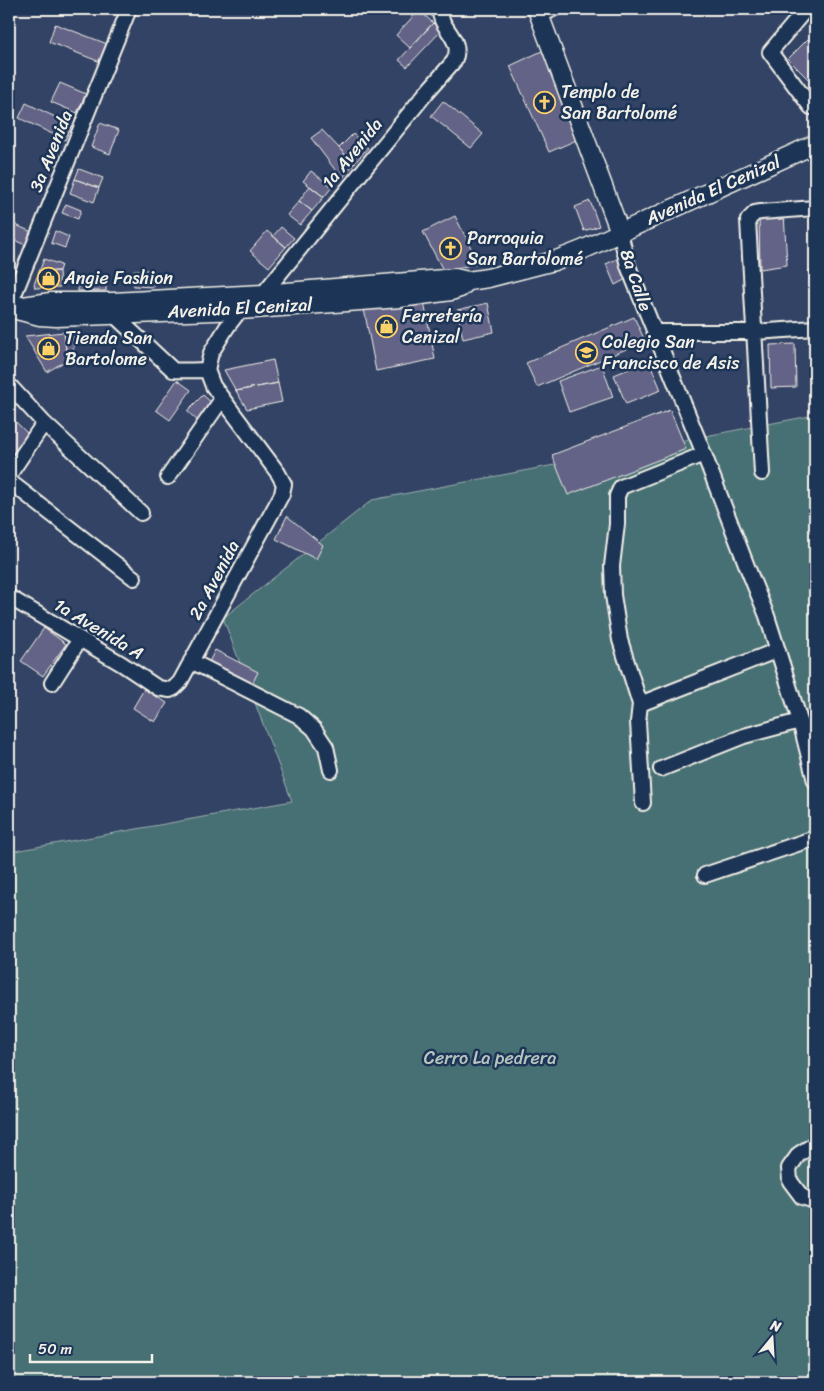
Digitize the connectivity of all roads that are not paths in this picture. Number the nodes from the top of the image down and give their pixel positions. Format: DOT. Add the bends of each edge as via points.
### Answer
graph roads {
  1 [pos="129,9"];
  2 [pos="440,9"];
  3 [pos="806,9"];
  4 [pos="543,11"];
  5 [pos="811,107"];
  6 [pos="815,144"];
  7 [pos="815,208"];
  8 [pos="620,232"];
  9 [pos="468,281"];
  10 [pos="263,294"];
  11 [pos="9,308"];
  12 [pos="113,308"];
  13 [pos="240,310"];
  14 [pos="815,328"];
  15 [pos="655,332"];
  16 [pos="754,332"];
  17 [pos="207,370"];
  18 [pos="9,385"];
  19 [pos="222,399"];
  20 [pos="44,423"];
  21 [pos="704,454"];
  22 [pos="762,473"];
  23 [pos="9,475"];
  24 [pos="168,477"];
  25 [pos="9,481"];
  26 [pos="141,514"];
  27 [pos="134,578"];
  28 [pos="9,597"];
  29 [pos="80,639"];
  30 [pos="778,650"];
  31 [pos="191,661"];
  32 [pos="52,683"];
  33 [pos="170,690"];
  34 [pos="640,704"];
  35 [pos="800,721"];
  36 [pos="661,769"];
  37 [pos="331,770"];
  38 [pos="815,781"];
  39 [pos="642,803"];
  40 [pos="815,838"];
  41 [pos="705,875"];
  42 [pos="815,1144"];
  43 [pos="815,1200"];
  1 -- 11 [label="street, 3a Avenida"];
  2 -- 10 [label="street, 1a Avenida" via="441,19 456,44 454,61"];
  3 -- 5 [label="street" via="770,52"];
  4 -- 8 [label="street, 8a Calle"];
  6 -- 8 [label="street, Avenida El Cenizal"];
  7 -- 16 [label="street" via="761,212 750,217"];
  8 -- 9 [label="street, Avenida El Cenizal" via="554,261"];
  8 -- 15 [label="street, 8a Calle" via="628,266"];
  9 -- 10 [label="street, Avenida El Cenizal" via="444,278"];
  9 -- 13 [label="street, Avenida El Cenizal" via="451,292"];
  10 -- 12 [label="street, Avenida El Cenizal"];
  10 -- 13 [label="street, 1a Avenida"];
  11 -- 12 [label="street, Avenida El Cenizal" via="51,302"];
  12 -- 13 [label="street, Avenida El Cenizal"];
  12 -- 17 [label="street" via="172,370"];
  13 -- 17 [label="street, 1a Avenida" via="211,353"];
  14 -- 16 [label="street"];
  15 -- 16 [label="street"];
  15 -- 21 [label="street, 8a Calle"];
  16 -- 22 [label="street"];
  17 -- 19 [label="street"];
  18 -- 20 [label="street"];
  19 -- 24 [label="street"];
  19 -- 31 [label="street, 2a Avenida" via="284,484 282,494"];
  20 -- 23 [label="street"];
  20 -- 26 [label="street"];
  21 -- 30 [label="street, 8a Calle"];
  21 -- 34 [label="street" via="626,485 617,496 612,566 614,609 622,650"];
  25 -- 27 [label="street"];
  28 -- 29 [label="street, 1a Avenida A"];
  29 -- 32 [label="street"];
  29 -- 33 [label="street, 1a Avenida A" via="158,688"];
  30 -- 34 [label="street"];
  30 -- 35 [label="street, 8a Calle"];
  31 -- 33 [label="street, 2a Avenida" via="180,682"];
  31 -- 37 [label="street" via="299,716 314,729 326,747"];
  34 -- 39 [label="street"];
  35 -- 36 [label="street" via="744,736"];
  35 -- 38 [label="street, 8a Calle"];
  40 -- 41 [label="street"];
  42 -- 43 [label="street" via="799,1154 789,1168 790,1181 802,1197"];
}
